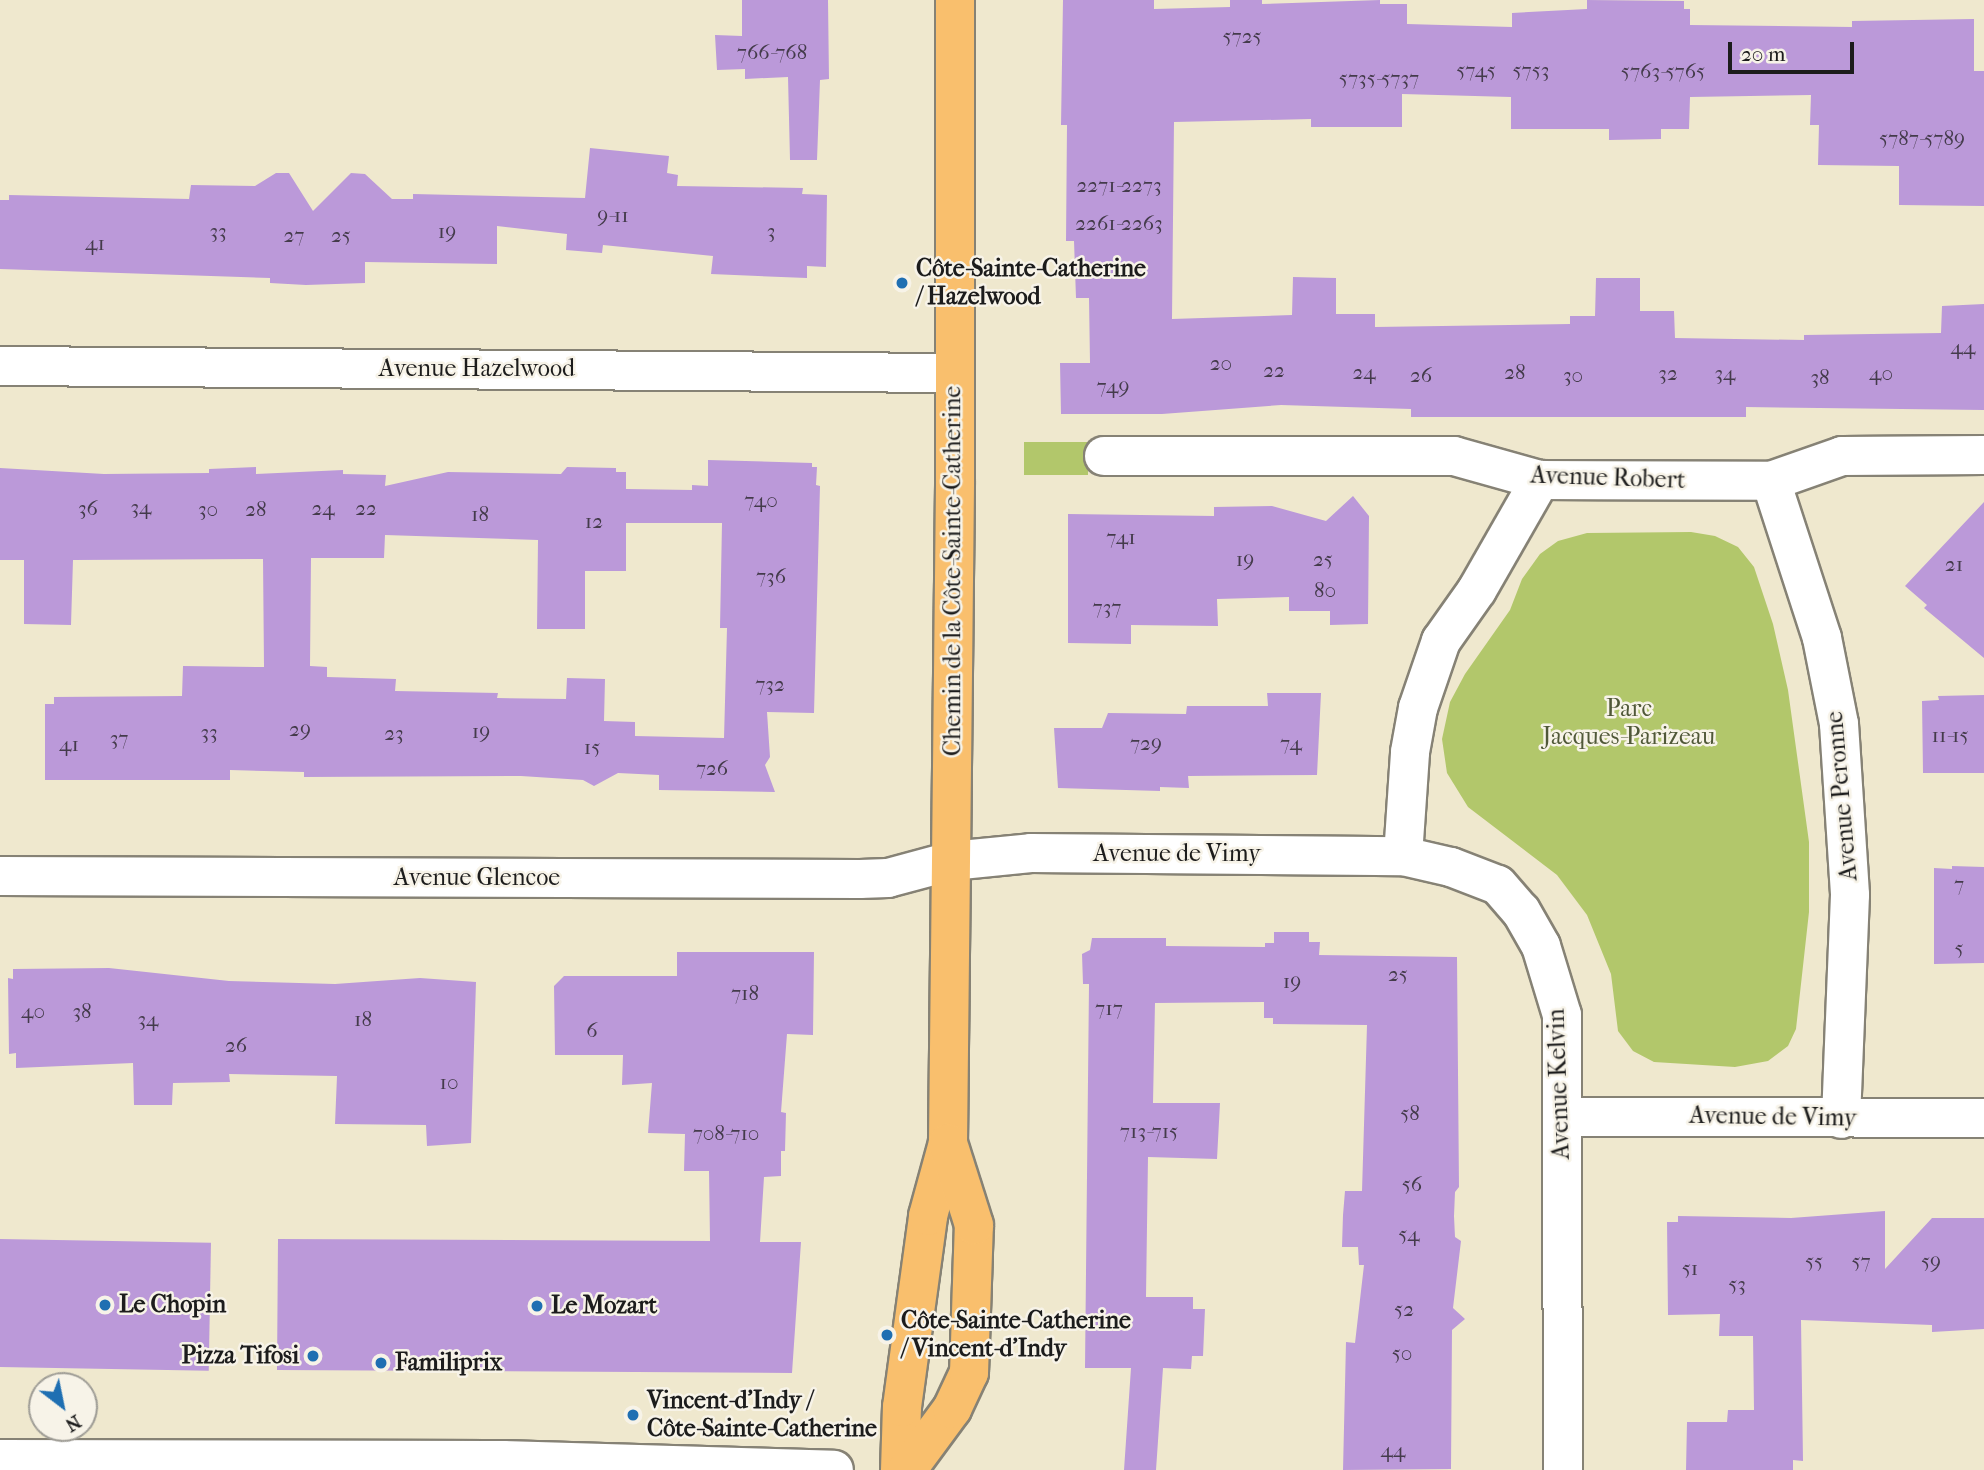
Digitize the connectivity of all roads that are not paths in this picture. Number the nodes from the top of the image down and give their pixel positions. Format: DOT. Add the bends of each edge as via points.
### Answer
graph roads {
  1 [pos="955,0"];
  2 [pos="0,366"];
  3 [pos="954,373"];
  4 [pos="1984,455"];
  5 [pos="1104,456"];
  6 [pos="1540,481"];
  7 [pos="1771,481"];
  8 [pos="1403,856"];
  9 [pos="951,861"];
  10 [pos="0,876"];
  11 [pos="1563,1116"];
  12 [pos="1984,1118"];
  13 [pos="1841,1119"];
  14 [pos="948,1143"];
  15 [pos="0,1459"];
  16 [pos="834,1470"];
  17 [pos="900,1470"];
  18 [pos="907,1470"];
  19 [pos="1563,1470"];
  1 -- 3 [label="main road, Chemin de la Côte-Sainte-Catherine"];
  2 -- 3 [label="street, Avenue Hazelwood"];
  3 -- 9 [label="main road, Chemin de la Côte-Sainte-Catherine"];
  4 -- 7 [label="street, Avenue Robert" via="1842,456"];
  5 -- 6 [label="street, Avenue Robert" via="1454,456"];
  6 -- 7 [label="street, Avenue Robert"];
  6 -- 8 [label="street" via="1477,590 1441,641 1412,741"];
  7 -- 13 [label="street, Avenue Peronne" via="1822,638 1839,724 1850,895"];
  8 -- 9 [label="street, Avenue de Vimy" via="1031,853"];
  8 -- 11 [label="street, Avenue Kelvin" via="1498,885 1521,911 1541,946 1562,1015"];
  9 -- 10 [label="street, Avenue Glencoe" via="888,878 860,879"];
  9 -- 14 [label="main road, Chemin de la Côte-Sainte-Catherine"];
  11 -- 13 [label="street, Avenue de Vimy"];
  11 -- 19 [label="street, Avenue Kelvin"];
  12 -- 13 [label="street, Avenue de Vimy"];
  14 -- 17 [label="main road, Chemin de la Côte-Sainte-Catherine" via="928,1216 902,1407"];
  14 -- 18 [label="main road, Chemin de la Côte-Sainte-Catherine" via="974,1225 969,1373 952,1409"];
  15 -- 16 [label="street" via="503,1460"];
}
